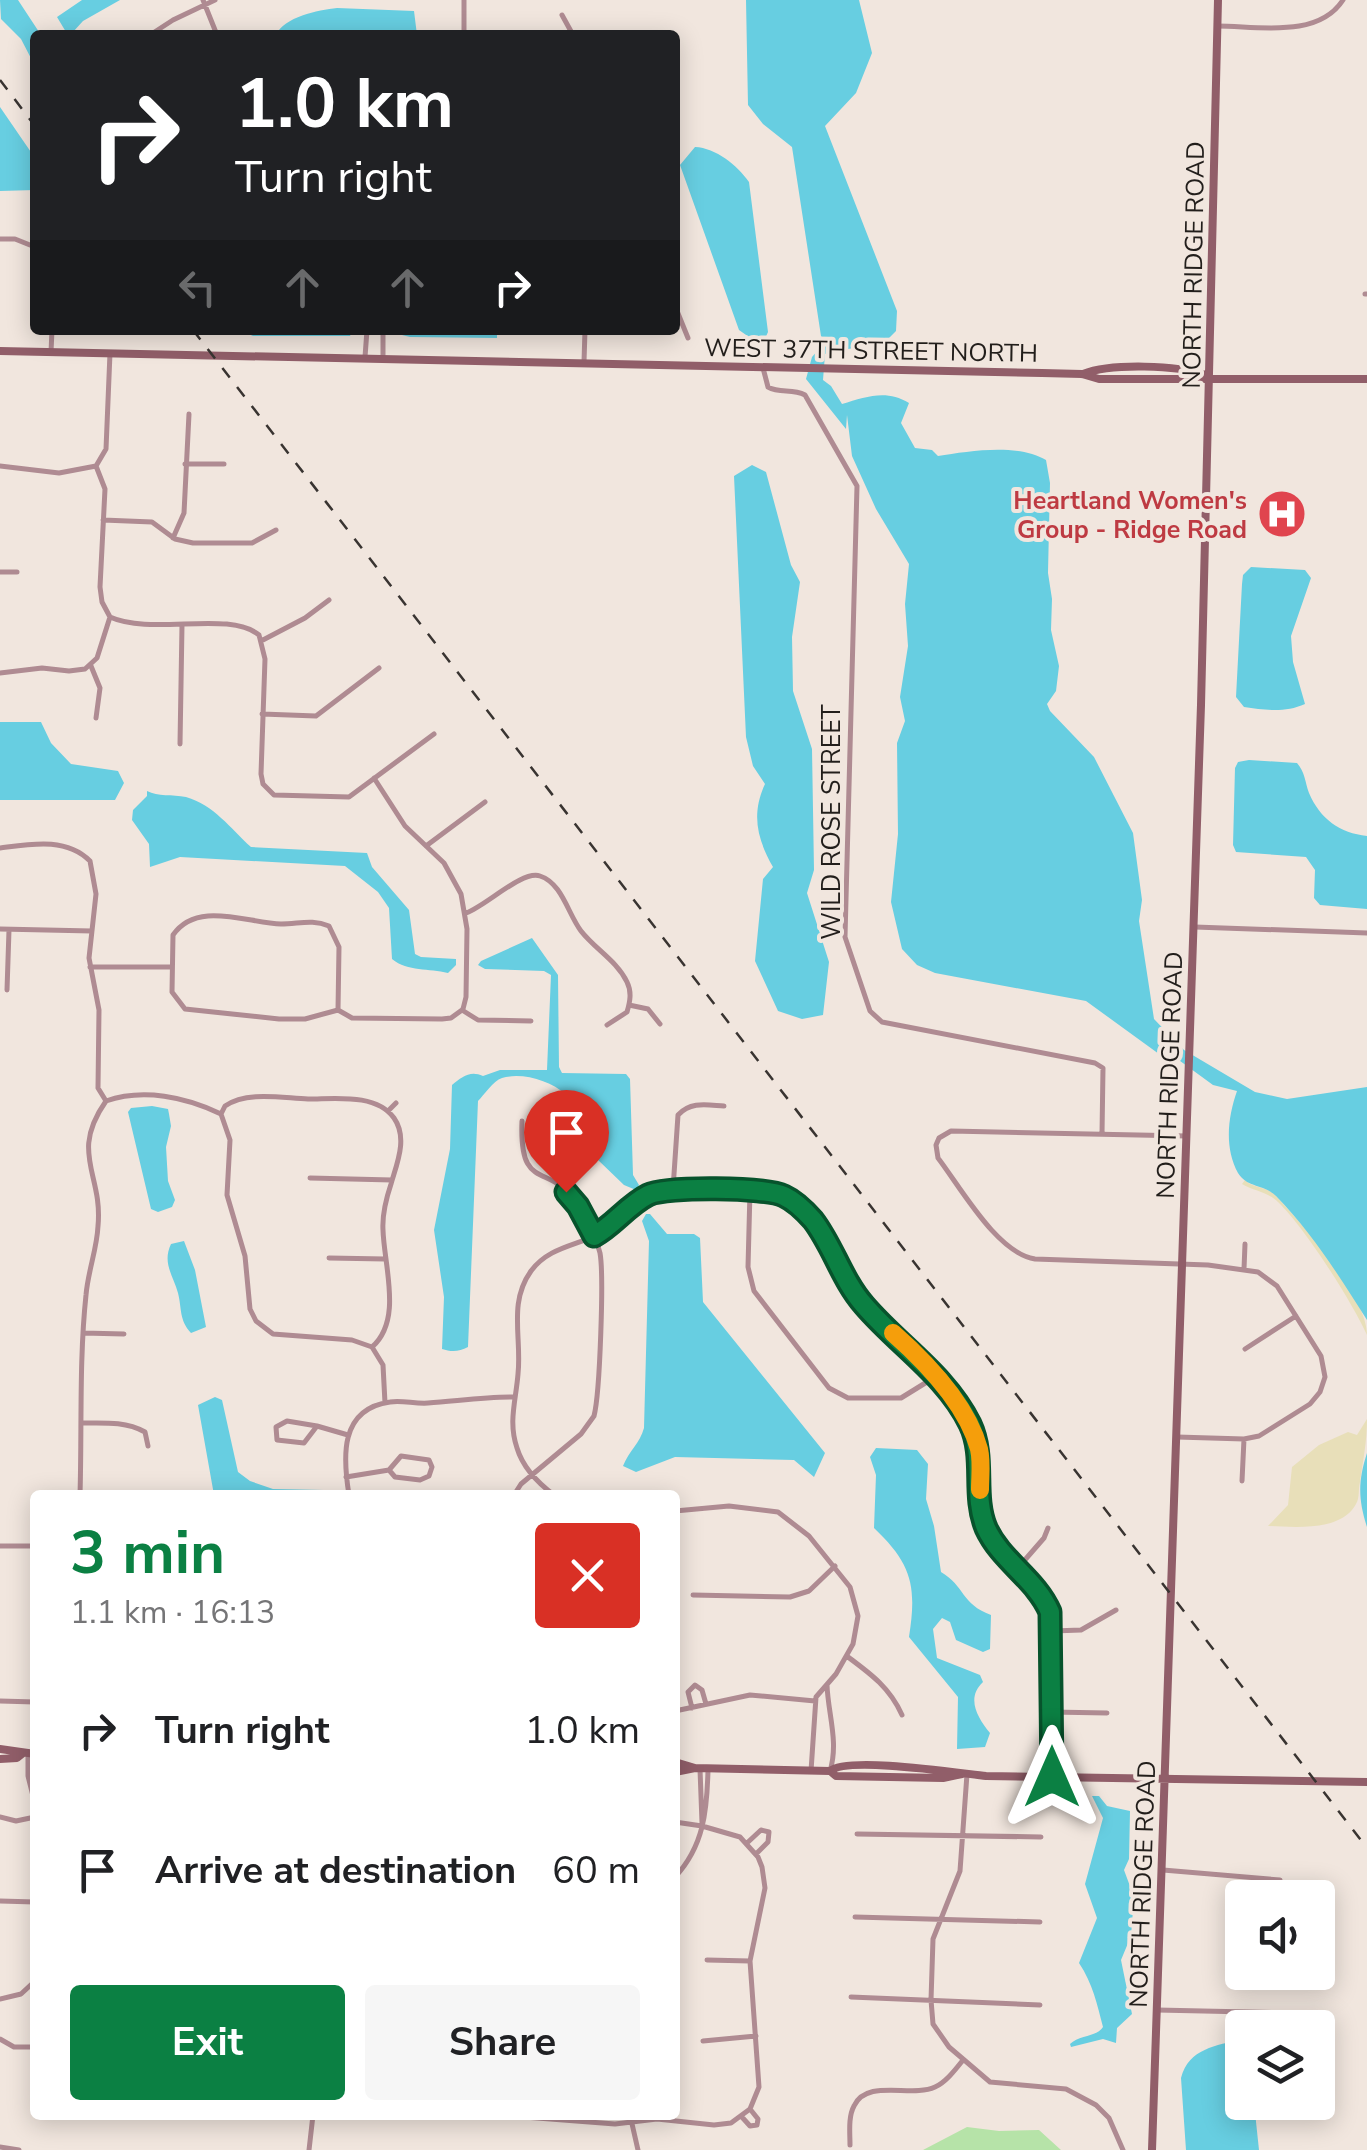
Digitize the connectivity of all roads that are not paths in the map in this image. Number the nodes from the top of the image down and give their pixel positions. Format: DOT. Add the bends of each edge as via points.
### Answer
graph roads {
  1 [pos="215,0"];
  2 [pos="464,0"];
  3 [pos="1218,0"];
  4 [pos="1343,0"];
  5 [pos="205,2"];
  6 [pos="562,15"];
  7 [pos="1217,26"];
  8 [pos="158,30"];
  9 [pos="215,30"];
  10 [pos="464,30"];
  11 [pos="570,30"];
  12 [pos="0,239"];
  13 [pos="30,245"];
  14 [pos="680,318"];
  15 [pos="52,335"];
  16 [pos="367,335"];
  17 [pos="383,335"];
  18 [pos="585,335"];
  19 [pos="688,338"];
  20 [pos="0,351"];
  21 [pos="51,352"];
  22 [pos="110,353"];
  23 [pos="365,359"];
  24 [pos="383,360"];
  25 [pos="584,364"];
  26 [pos="762,368"];
  27 [pos="1210,376"];
  28 [pos="1367,379"];
  29 [pos="189,414"];
  30 [pos="186,464"];
  31 [pos="224,464"];
  32 [pos="0,466"];
  33 [pos="96,466"];
  34 [pos="103,520"];
  35 [pos="276,530"];
  36 [pos="172,538"];
  37 [pos="0,572"];
  38 [pos="17,572"];
  39 [pos="328,600"];
  40 [pos="110,617"];
  41 [pos="182,625"];
  42 [pos="261,641"];
  43 [pos="91,666"];
  44 [pos="380,668"];
  45 [pos="0,673"];
  46 [pos="262,714"];
  47 [pos="96,718"];
  48 [pos="434,734"];
  49 [pos="180,744"];
  50 [pos="374,778"];
  51 [pos="484,802"];
  52 [pos="426,846"];
  53 [pos="0,848"];
  54 [pos="466,914"];
  55 [pos="1194,927"];
  56 [pos="0,929"];
  57 [pos="9,930"];
  58 [pos="92,931"];
  59 [pos="1367,933"];
  60 [pos="90,967"];
  61 [pos="171,967"];
  62 [pos="8,990"];
  63 [pos="629,1005"];
  64 [pos="338,1010"];
  65 [pos="462,1010"];
  66 [pos="531,1021"];
  67 [pos="660,1024"];
  68 [pos="607,1025"];
  69 [pos="106,1102"];
  70 [pos="396,1103"];
  71 [pos="724,1106"];
  72 [pos="388,1111"];
  73 [pos="221,1114"];
  74 [pos="522,1121"];
  75 [pos="1102,1134"];
  76 [pos="1187,1136"];
  77 [pos="310,1178"];
  78 [pos="392,1180"];
  79 [pos="673,1189"];
  80 [pos="750,1191"];
  81 [pos="594,1236"];
  82 [pos="1245,1244"];
  83 [pos="329,1258"];
  84 [pos="386,1259"];
  85 [pos="1182,1264"];
  86 [pos="1244,1269"];
  87 [pos="1296,1316"];
  88 [pos="83,1333"];
  89 [pos="124,1334"];
  90 [pos="372,1346"];
  91 [pos="1245,1349"];
  92 [pos="934,1376"];
  93 [pos="514,1396"];
  94 [pos="385,1403"];
  95 [pos="82,1423"];
  96 [pos="317,1426"];
  97 [pos="348,1434"];
  98 [pos="1177,1436"];
  99 [pos="1244,1439"];
  100 [pos="148,1446"];
  101 [pos="389,1470"];
  102 [pos="533,1475"];
  103 [pos="346,1477"];
  104 [pos="1242,1481"];
  105 [pos="80,1490"];
  106 [pos="348,1490"];
  107 [pos="519,1490"];
  108 [pos="549,1490"];
  109 [pos="680,1511"];
  110 [pos="1048,1528"];
  111 [pos="0,1546"];
  112 [pos="30,1546"];
  113 [pos="835,1566"];
  114 [pos="1017,1569"];
  115 [pos="693,1595"];
  116 [pos="1116,1610"];
  117 [pos="1053,1631"];
  118 [pos="848,1657"];
  119 [pos="827,1685"];
  120 [pos="815,1701"];
  121 [pos="0,1702"];
  122 [pos="30,1702"];
  123 [pos="706,1704"];
  124 [pos="692,1708"];
  125 [pos="680,1711"];
  126 [pos="1052,1712"];
  127 [pos="1107,1712"];
  128 [pos="902,1715"];
  129 [pos="0,1749"];
  130 [pos="28,1754"];
  131 [pos="0,1759"];
  132 [pos="680,1763"];
  133 [pos="701,1768"];
  134 [pos="680,1771"];
  135 [pos="811,1771"];
  136 [pos="830,1771"];
  137 [pos="967,1774"];
  138 [pos="1052,1777"];
  139 [pos="1165,1779"];
  140 [pos="1367,1782"];
  141 [pos="0,1817"];
  142 [pos="30,1817"];
  143 [pos="680,1823"];
  144 [pos="702,1826"];
  145 [pos="857,1834"];
  146 [pos="964,1836"];
  147 [pos="1041,1837"];
  148 [pos="747,1843"];
  149 [pos="756,1854"];
  150 [pos="1163,1870"];
  151 [pos="680,1871"];
  152 [pos="1280,1880"];
  153 [pos="0,1900"];
  154 [pos="30,1902"];
  155 [pos="855,1916"];
  156 [pos="938,1920"];
  157 [pos="1040,1922"];
  158 [pos="707,1960"];
  159 [pos="750,1961"];
  160 [pos="30,1986"];
  161 [pos="851,1997"];
  162 [pos="0,1999"];
  163 [pos="930,2000"];
  164 [pos="1040,2005"];
  165 [pos="1157,2010"];
  166 [pos="1225,2012"];
  167 [pos="756,2036"];
  168 [pos="0,2039"];
  169 [pos="703,2042"];
  170 [pos="30,2047"];
  171 [pos="963,2060"];
  172 [pos="750,2109"];
  173 [pos="741,2116"];
  174 [pos="312,2120"];
  175 [pos="563,2120"];
  176 [pos="628,2120"];
  177 [pos="631,2120"];
  178 [pos="666,2120"];
  179 [pos="850,2145"];
  180 [pos="0,2147"];
  181 [pos="19,2150"];
  182 [pos="309,2150"];
  183 [pos="638,2150"];
  184 [pos="1123,2150"];
  185 [pos="1152,2150"];
  1 -- 5 [label="street"];
  2 -- 10 [label="street"];
  3 -- 7 [label="main road, NORTH RIDGE ROAD"];
  4 -- 7 [label="street" via="1311,25"];
  5 -- 8 [label="street"];
  5 -- 9 [label="street"];
  6 -- 11 [label="street"];
  7 -- 27 [label="main road, NORTH RIDGE ROAD"];
  12 -- 13 [label="street"];
  14 -- 19 [label="street"];
  15 -- 21 [label="street"];
  16 -- 23 [label="street"];
  17 -- 24 [label="street"];
  18 -- 25 [label="street"];
  20 -- 21 [label="main road, WEST 37TH STREET NORTH"];
  21 -- 22 [label="main road, WEST 37TH STREET NORTH"];
  22 -- 23 [label="main road, WEST 37TH STREET NORTH"];
  22 -- 33 [label="street" via="106,449"];
  23 -- 24 [label="main road, WEST 37TH STREET NORTH"];
  24 -- 25 [label="main road, WEST 37TH STREET NORTH"];
  25 -- 26 [label="main road, WEST 37TH STREET NORTH"];
  26 -- 27 [label="main road, WEST 37TH STREET NORTH" via="1191,381"];
  26 -- 75 [label="street, WILD ROSE STREET" via="774,391 805,395 858,486 844,936 870,1011 882,1022 1095,1063 1103,1068"];
  27 -- 28 [label="main road, WEST 37TH STREET NORTH"];
  27 -- 55 [label="main road, NORTH RIDGE ROAD"];
  29 -- 30 [label="street"];
  30 -- 31 [label="street"];
  30 -- 36 [label="street" via="184,513"];
  32 -- 33 [label="street" via="58,472"];
  33 -- 34 [label="street" via="105,489"];
  34 -- 36 [label="street" via="152,522"];
  34 -- 40 [label="street" via="100,586"];
  35 -- 36 [label="street" via="242,544"];
  37 -- 38 [label="street"];
  39 -- 42 [label="street"];
  40 -- 41 [label="street"];
  40 -- 43 [label="street"];
  41 -- 42 [label="street" via="240,625"];
  41 -- 49 [label="street"];
  42 -- 46 [label="street"];
  43 -- 45 [label="street"];
  43 -- 47 [label="street" via="100,688"];
  44 -- 46 [label="street" via="316,716"];
  46 -- 50 [label="street" via="261,774 268,791 286,798 348,797"];
  48 -- 50 [label="street"];
  50 -- 52 [label="street"];
  51 -- 52 [label="street"];
  52 -- 54 [label="street" via="444,863"];
  53 -- 58 [label="street" via="48,844 81,852 93,872"];
  54 -- 63 [label="street" via="523,877 540,876 628,983"];
  54 -- 65 [label="street"];
  55 -- 59 [label="street"];
  55 -- 76 [label="main road, NORTH RIDGE ROAD"];
  56 -- 57 [label="street"];
  57 -- 58 [label="street"];
  57 -- 62 [label="street"];
  58 -- 60 [label="street"];
  60 -- 61 [label="street"];
  60 -- 69 [label="street" via="99,1010 98,1088"];
  61 -- 64 [label="street" via="172,992 185,1009 306,1019"];
  61 -- 64 [label="street" via="173,935 196,918 321,922 339,947"];
  63 -- 67 [label="street" via="648,1009"];
  63 -- 68 [label="street"];
  64 -- 65 [label="street" via="352,1018 442,1019"];
  65 -- 66 [label="street" via="478,1020"];
  69 -- 73 [label="street" via="133,1093 197,1103"];
  69 -- 88 [label="street" via="87,1140 99,1222"];
  70 -- 72 [label="street"];
  71 -- 79 [label="street" via="695,1104 678,1116"];
  72 -- 73 [label="street" via="367,1100 258,1098 234,1100"];
  72 -- 78 [label="street" via="402,1142"];
  73 -- 90 [label="street" via="230,1140 227,1196 245,1256 250,1308 265,1329 287,1337"];
  74 -- 81 [label="street" via="521,1146 530,1170 573,1198"];
  75 -- 76 [label="street"];
  75 -- 85 [label="street" via="951,1131 939,1138 936,1150 1018,1255"];
  76 -- 85 [label="main road, NORTH RIDGE ROAD"];
  77 -- 78 [label="street"];
  78 -- 84 [label="street" via="383,1225"];
  79 -- 80 [label="street"];
  79 -- 81 [label="street" via="651,1194"];
  80 -- 92 [label="street" via="771,1192 799,1206 863,1304"];
  80 -- 92 [label="street" via="748,1267 754,1291 829,1388 848,1398 901,1398"];
  81 -- 93 [label="street" via="548,1255 528,1274 518,1301"];
  81 -- 102 [label="street" via="600,1264 596,1407 586,1430"];
  82 -- 86 [label="street"];
  83 -- 84 [label="street"];
  84 -- 90 [label="street" via="390,1319"];
  85 -- 86 [label="street"];
  85 -- 98 [label="main road, NORTH RIDGE ROAD"];
  86 -- 87 [label="street" via="1272,1280"];
  87 -- 91 [label="street"];
  87 -- 99 [label="street" via="1321,1356 1323,1385 1310,1404 1266,1433"];
  88 -- 89 [label="street"];
  88 -- 95 [label="street"];
  90 -- 94 [label="street" via="384,1366"];
  92 -- 114 [label="street" via="970,1423 980,1452 986,1526"];
  93 -- 94 [label="street"];
  93 -- 102 [label="street" via="516,1448"];
  94 -- 97 [label="street" via="361,1416"];
  95 -- 100 [label="street" via="128,1424 144,1432"];
  95 -- 105 [label="street"];
  96 -- 96 [label="street" via="286,1420 276,1427 276,1438 304,1444"];
  96 -- 97 [label="street"];
  97 -- 103 [label="street"];
  98 -- 99 [label="street"];
  98 -- 139 [label="main road, NORTH RIDGE ROAD"];
  99 -- 104 [label="street"];
  101 -- 101 [label="street" via="420,1480 432,1467 424,1458 404,1456"];
  101 -- 103 [label="street"];
  102 -- 107 [label="street"];
  102 -- 108 [label="street"];
  103 -- 106 [label="street"];
  109 -- 113 [label="street" via="729,1506 778,1512"];
  110 -- 114 [label="street"];
  111 -- 112 [label="street"];
  113 -- 115 [label="street" via="809,1592 790,1597"];
  113 -- 118 [label="street" via="858,1616"];
  114 -- 117 [label="street" via="1047,1604"];
  116 -- 117 [label="street" via="1081,1630"];
  117 -- 126 [label="street"];
  118 -- 119 [label="street"];
  118 -- 128 [label="street" via="884,1686"];
  119 -- 120 [label="street"];
  119 -- 136 [label="street" via="834,1736"];
  120 -- 123 [label="street" via="750,1694"];
  120 -- 135 [label="street"];
  121 -- 122 [label="street"];
  123 -- 124 [label="street"];
  123 -- 124 [label="street" via="695,1684 688,1692"];
  124 -- 125 [label="street"];
  126 -- 127 [label="street"];
  126 -- 138 [label="street"];
  129 -- 130 [label="main road"];
  130 -- 131 [label="main road"];
  132 -- 133 [label="main road"];
  133 -- 134 [label="main road"];
  133 -- 135 [label="main road"];
  133 -- 144 [label="street" via="708,1813"];
  135 -- 136 [label="main road"];
  136 -- 137 [label="main road"];
  137 -- 138 [label="main road"];
  137 -- 146 [label="street"];
  138 -- 139 [label="main road"];
  139 -- 140 [label="main road"];
  139 -- 150 [label="main road, NORTH RIDGE ROAD"];
  141 -- 142 [label="street"];
  143 -- 144 [label="street"];
  144 -- 148 [label="street"];
  144 -- 151 [label="street"];
  145 -- 146 [label="street"];
  146 -- 147 [label="street"];
  146 -- 156 [label="street" via="960,1871"];
  148 -- 149 [label="street"];
  148 -- 149 [label="street" via="761,1830 769,1832"];
  149 -- 159 [label="street" via="765,1888"];
  150 -- 152 [label="street"];
  150 -- 165 [label="main road, NORTH RIDGE ROAD"];
  153 -- 154 [label="street"];
  155 -- 156 [label="street"];
  156 -- 157 [label="street"];
  156 -- 163 [label="street"];
  158 -- 159 [label="street"];
  159 -- 167 [label="street"];
  160 -- 162 [label="street"];
  161 -- 163 [label="street"];
  163 -- 164 [label="street"];
  163 -- 171 [label="street" via="938,2032"];
  165 -- 166 [label="street"];
  165 -- 185 [label="main road, NORTH RIDGE ROAD"];
  167 -- 169 [label="street"];
  167 -- 172 [label="street" via="759,2087"];
  168 -- 170 [label="street"];
  171 -- 179 [label="street" via="936,2087 860,2098"];
  171 -- 184 [label="street" via="990,2082 1082,2096 1109,2118"];
  172 -- 173 [label="street"];
  172 -- 173 [label="street" via="758,2125"];
  173 -- 178 [label="street" via="714,2125"];
  174 -- 182 [label="street"];
  175 -- 176 [label="street"];
  177 -- 183 [label="street"];
  180 -- 181 [label="street"];
}
